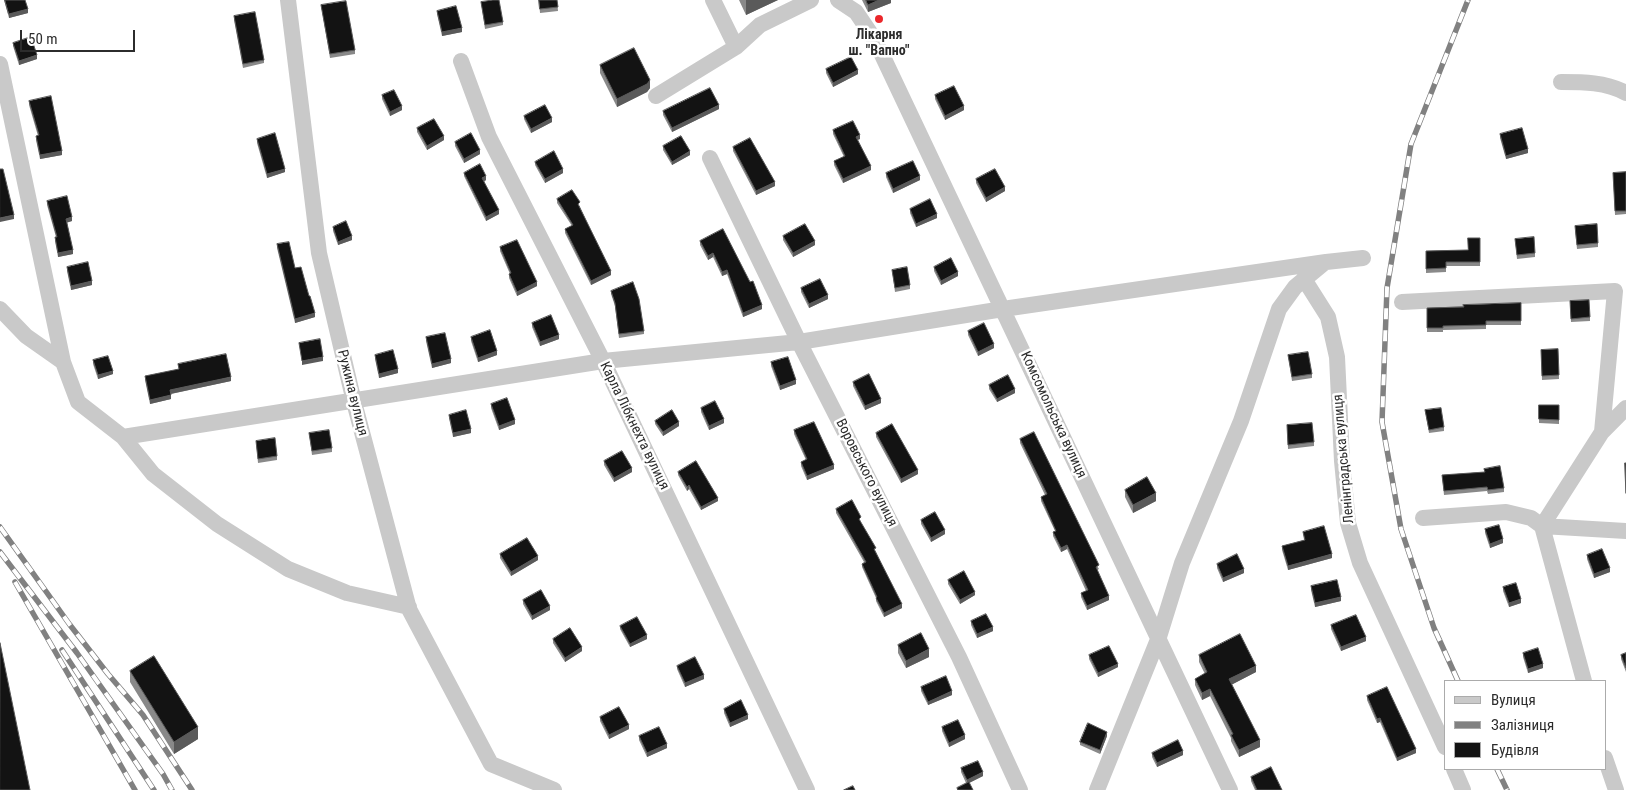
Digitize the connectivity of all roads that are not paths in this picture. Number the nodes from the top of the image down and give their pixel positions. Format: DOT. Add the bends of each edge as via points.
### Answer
graph roads {
  1 [pos="288,0"];
  2 [pos="713,0"];
  3 [pos="811,0"];
  4 [pos="838,0"];
  5 [pos="736,47"];
  6 [pos="461,61"];
  7 [pos="0,64"];
  8 [pos="1560,82"];
  9 [pos="1626,94"];
  10 [pos="656,96"];
  11 [pos="710,158"];
  12 [pos="1363,258"];
  13 [pos="1326,262"];
  14 [pos="1304,279"];
  15 [pos="1402,302"];
  16 [pos="0,309"];
  17 [pos="1003,309"];
  18 [pos="799,342"];
  19 [pos="603,361"];
  20 [pos="63,362"];
  21 [pos="354,402"];
  22 [pos="1626,408"];
  23 [pos="1602,432"];
  24 [pos="123,437"];
  25 [pos="1422,518"];
  26 [pos="1542,526"];
  27 [pos="1626,531"];
  28 [pos="409,607"];
  29 [pos="1159,637"];
  30 [pos="1584,680"];
  31 [pos="1444,745"];
  32 [pos="1606,761"];
  33 [pos="1454,770"];
  34 [pos="554,790"];
  35 [pos="807,790"];
  36 [pos="1020,790"];
  37 [pos="1097,790"];
  38 [pos="1230,790"];
  39 [pos="1463,790"];
  40 [pos="1616,790"];
  1 -- 21 [label="street, Ружина вулиця" via="319,253"];
  2 -- 5 [label="street"];
  3 -- 5 [label="street" via="760,25"];
  4 -- 17 [label="street, Комсомольська вулиця" via="856,12 875,40"];
  5 -- 10 [label="street"];
  6 -- 19 [label="street, Карла Лібкнехта вулиця" via="489,138"];
  7 -- 20 [label="street"];
  8 -- 9 [label="street" via="1607,85"];
  11 -- 18 [label="street, Воровського вулиця"];
  12 -- 13 [label="street"];
  13 -- 14 [label="street"];
  13 -- 17 [label="street"];
  14 -- 29 [label="street" via="1279,309 1241,421 1182,563"];
  14 -- 31 [label="street, Ленінградська вулиця" via="1328,317 1337,357 1348,523 1360,562"];
  15 -- 23 [label="street" via="1615,291"];
  16 -- 20 [label="street" via="26,336"];
  17 -- 18 [label="street"];
  17 -- 29 [label="street, Комсомольська вулиця"];
  18 -- 19 [label="street"];
  18 -- 36 [label="street, Воровського вулиця" via="959,657"];
  19 -- 21 [label="street"];
  19 -- 35 [label="street, Карла Лібкнехта вулиця"];
  20 -- 24 [label="street" via="78,402"];
  21 -- 24 [label="street"];
  21 -- 28 [label="street, Ружина вулиця"];
  22 -- 23 [label="street"];
  23 -- 26 [label="street"];
  24 -- 28 [label="street" via="153,474 217,524 288,569 347,593"];
  25 -- 26 [label="street" via="1506,512 1531,518"];
  26 -- 27 [label="street"];
  26 -- 30 [label="street"];
  28 -- 34 [label="street, Ружина вулиця" via="491,764"];
  29 -- 37 [label="street"];
  29 -- 38 [label="street, Комсомольська вулиця"];
  32 -- 40 [label="street"];
  33 -- 39 [label="street"];
}
